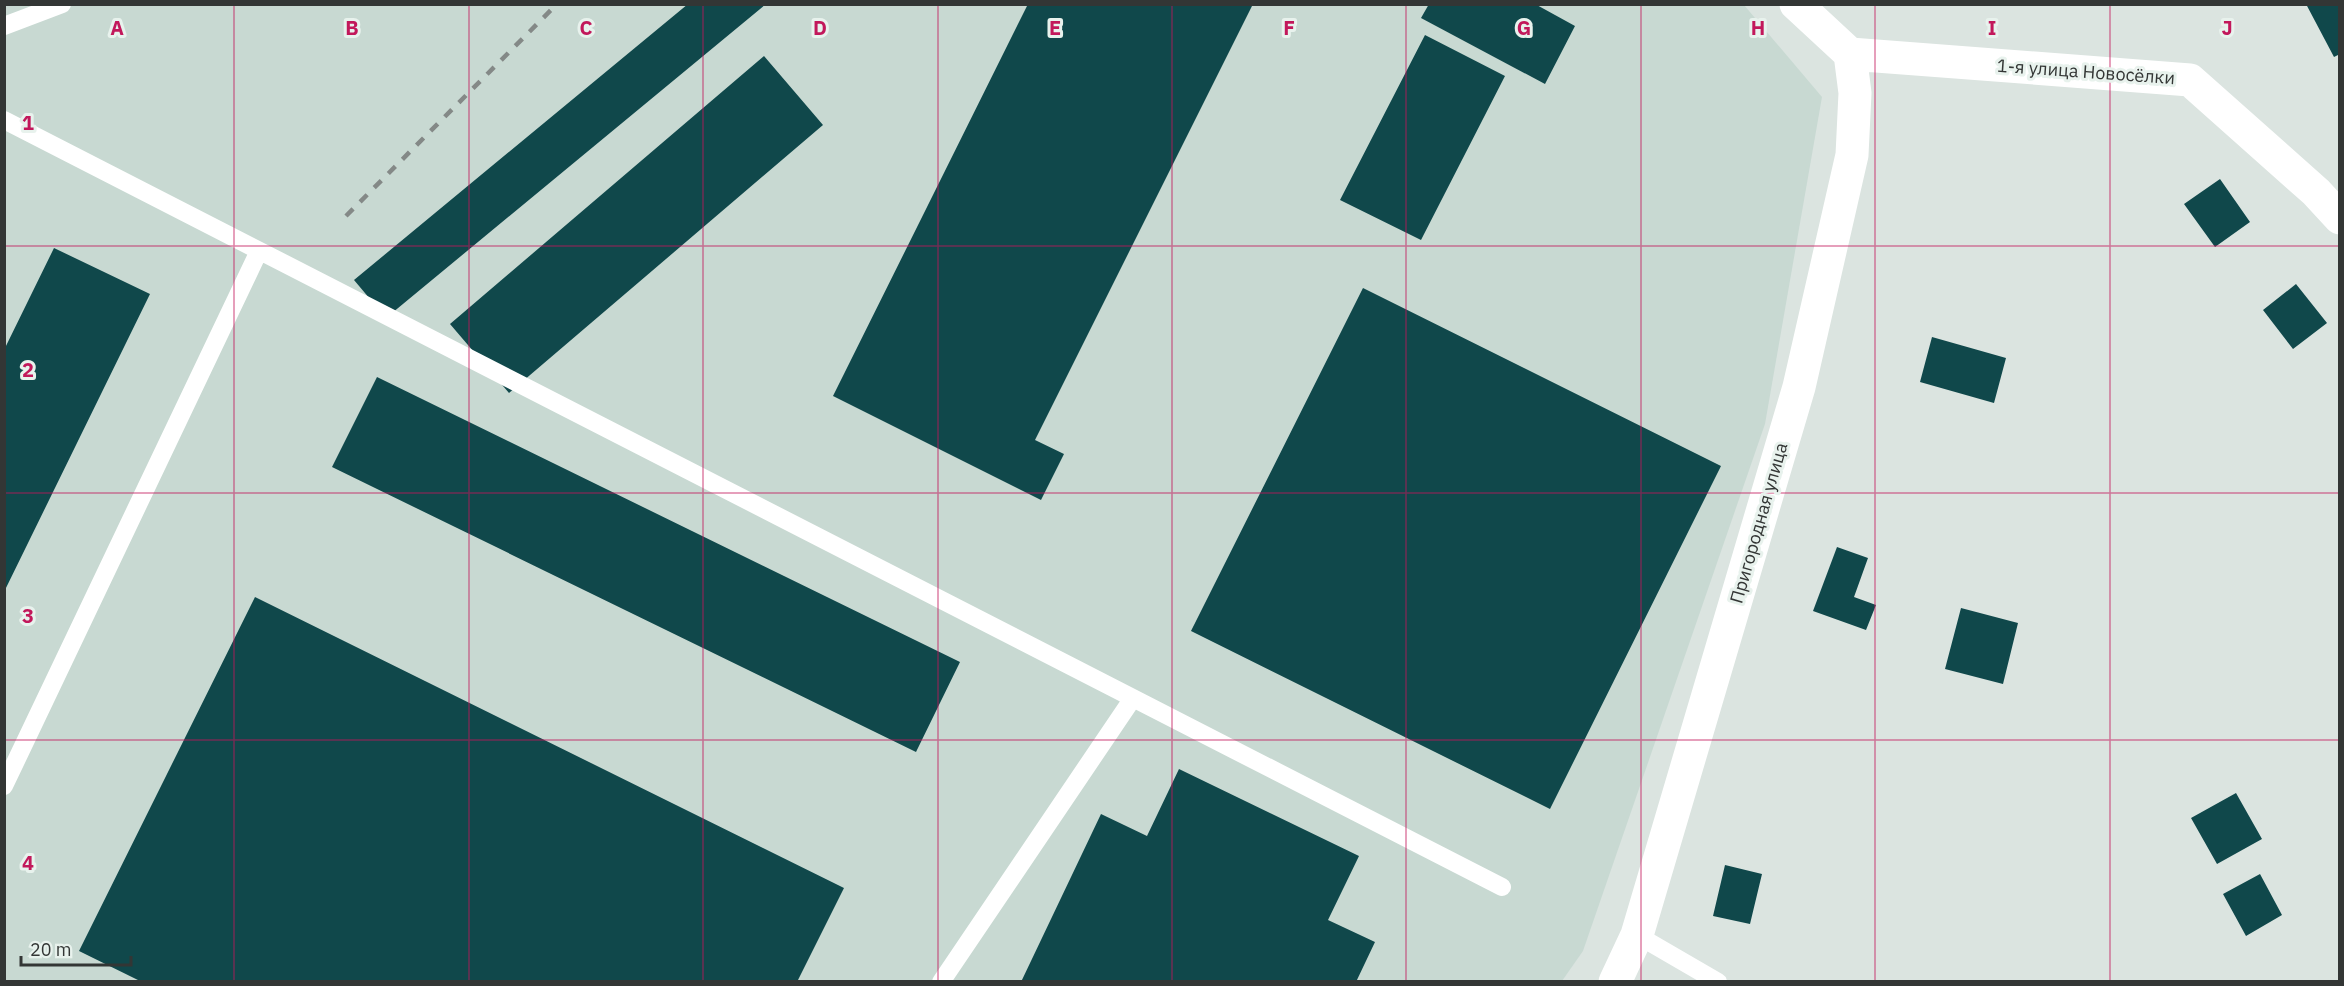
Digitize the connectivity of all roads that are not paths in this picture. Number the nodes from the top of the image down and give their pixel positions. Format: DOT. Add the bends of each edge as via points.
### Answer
graph roads {
  1 [pos="62,4"];
  2 [pos="1796,4"];
  3 [pos="4,26"];
  4 [pos="1850,54"];
  5 [pos="4,120"];
  6 [pos="2340,218"];
  7 [pos="259,251"];
  8 [pos="1132,698"];
  9 [pos="4,786"];
  10 [pos="1502,887"];
  11 [pos="1637,935"];
  12 [pos="941,981"];
  13 [pos="1615,981"];
  14 [pos="1718,981"];
  1 -- 3 [label="lane"];
  2 -- 4 [label="street"];
  4 -- 6 [label="street, 1-я улица Новосёлки" via="2190,80"];
  4 -- 11 [label="street, Пригородная улица" via="1855,93 1852,155 1799,387"];
  5 -- 7 [label="lane"];
  7 -- 8 [label="lane"];
  7 -- 9 [label="lane"];
  8 -- 10 [label="lane"];
  8 -- 12 [label="lane"];
  11 -- 13 [label="street, Пригородная улица"];
  11 -- 14 [label="lane"];
}
